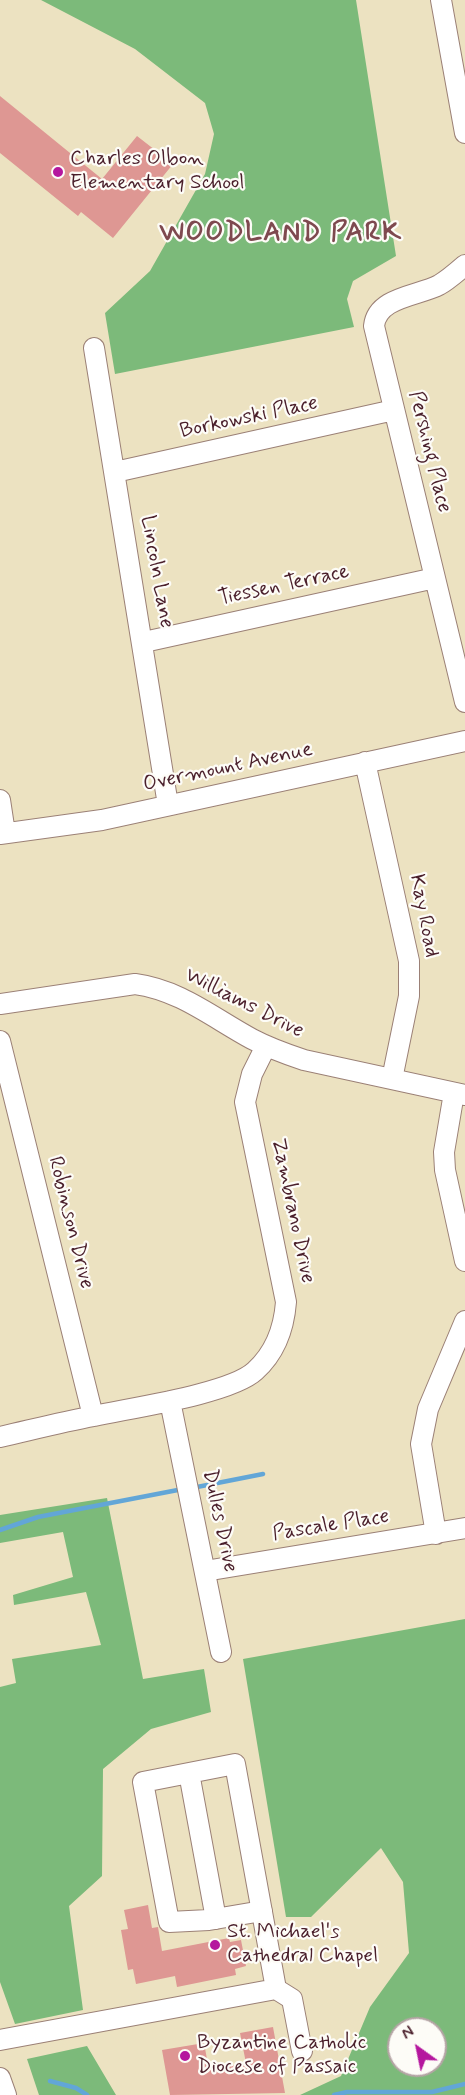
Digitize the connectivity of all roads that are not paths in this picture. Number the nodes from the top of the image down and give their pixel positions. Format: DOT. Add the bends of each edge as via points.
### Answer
graph roads {
  1 [pos="441,0"];
  2 [pos="465,133"];
  3 [pos="465,265"];
  4 [pos="94,348"];
  5 [pos="394,410"];
  6 [pos="115,472"];
  7 [pos="435,578"];
  8 [pos="144,642"];
  9 [pos="465,702"];
  10 [pos="465,741"];
  11 [pos="365,762"];
  12 [pos="0,800"];
  13 [pos="168,805"];
  14 [pos="3,834"];
  15 [pos="0,1004"];
  16 [pos="0,1041"];
  17 [pos="266,1046"];
  18 [pos="392,1079"];
  19 [pos="459,1094"];
  20 [pos="465,1261"];
  21 [pos="465,1321"];
  22 [pos="170,1401"];
  23 [pos="93,1416"];
  24 [pos="0,1437"];
  25 [pos="465,1528"];
  26 [pos="436,1534"];
  27 [pos="205,1571"];
  28 [pos="221,1652"];
  29 [pos="189,1773"];
  30 [pos="262,1911"];
  31 [pos="216,1918"];
  32 [pos="276,1989"];
  33 [pos="0,2040"];
  34 [pos="302,2051"];
  35 [pos="0,2078"];
  36 [pos="6,2095"];
  1 -- 2 [label="street"];
  3 -- 5 [label="street, Pershing Place" via="437,286 383,307 375,318"];
  4 -- 6 [label="street, Lincoln Lane"];
  5 -- 6 [label="street, Borkowski Place"];
  5 -- 7 [label="street, Pershing Place"];
  6 -- 8 [label="street, Lincoln Lane"];
  7 -- 8 [label="street, Tiessen Terrace"];
  7 -- 9 [label="street, Pershing Place"];
  8 -- 13 [label="street, Lincoln Lane"];
  10 -- 11 [label="street, Overmount Avenue"];
  11 -- 13 [label="street, Overmount Avenue"];
  11 -- 18 [label="street, Kay Road" via="409,970 408,1005"];
  12 -- 14 [label="street"];
  13 -- 14 [label="street, Overmount Avenue" via="91,822"];
  15 -- 17 [label="street, Williams Drive" via="135,984 150,986 176,994"];
  16 -- 23 [label="street, Robinson Drive"];
  17 -- 18 [label="street, Williams Drive" via="304,1060"];
  17 -- 22 [label="street, Zambrano Drive" via="249,1081 245,1102 284,1286 285,1316 273,1348 255,1372 226,1386"];
  18 -- 19 [label="street, Williams Drive"];
  19 -- 20 [label="street" via="444,1152"];
  21 -- 26 [label="street" via="428,1409 421,1444"];
  22 -- 23 [label="street, Zambrano Drive"];
  22 -- 27 [label="street, Dulles Drive"];
  23 -- 24 [label="street, Zambrano Drive"];
  25 -- 26 [label="street, Pascale Place"];
  26 -- 27 [label="street, Pascale Place"];
  27 -- 28 [label="street, Dulles Drive"];
  29 -- 30 [label="street" via="235,1764"];
  29 -- 31 [label="street"];
  29 -- 31 [label="street" via="143,1782 145,1794 169,1922"];
  30 -- 31 [label="street"];
  30 -- 32 [label="street"];
  32 -- 33 [label="street"];
  32 -- 34 [label="street" via="292,1999"];
  35 -- 36 [label="street"];
}
